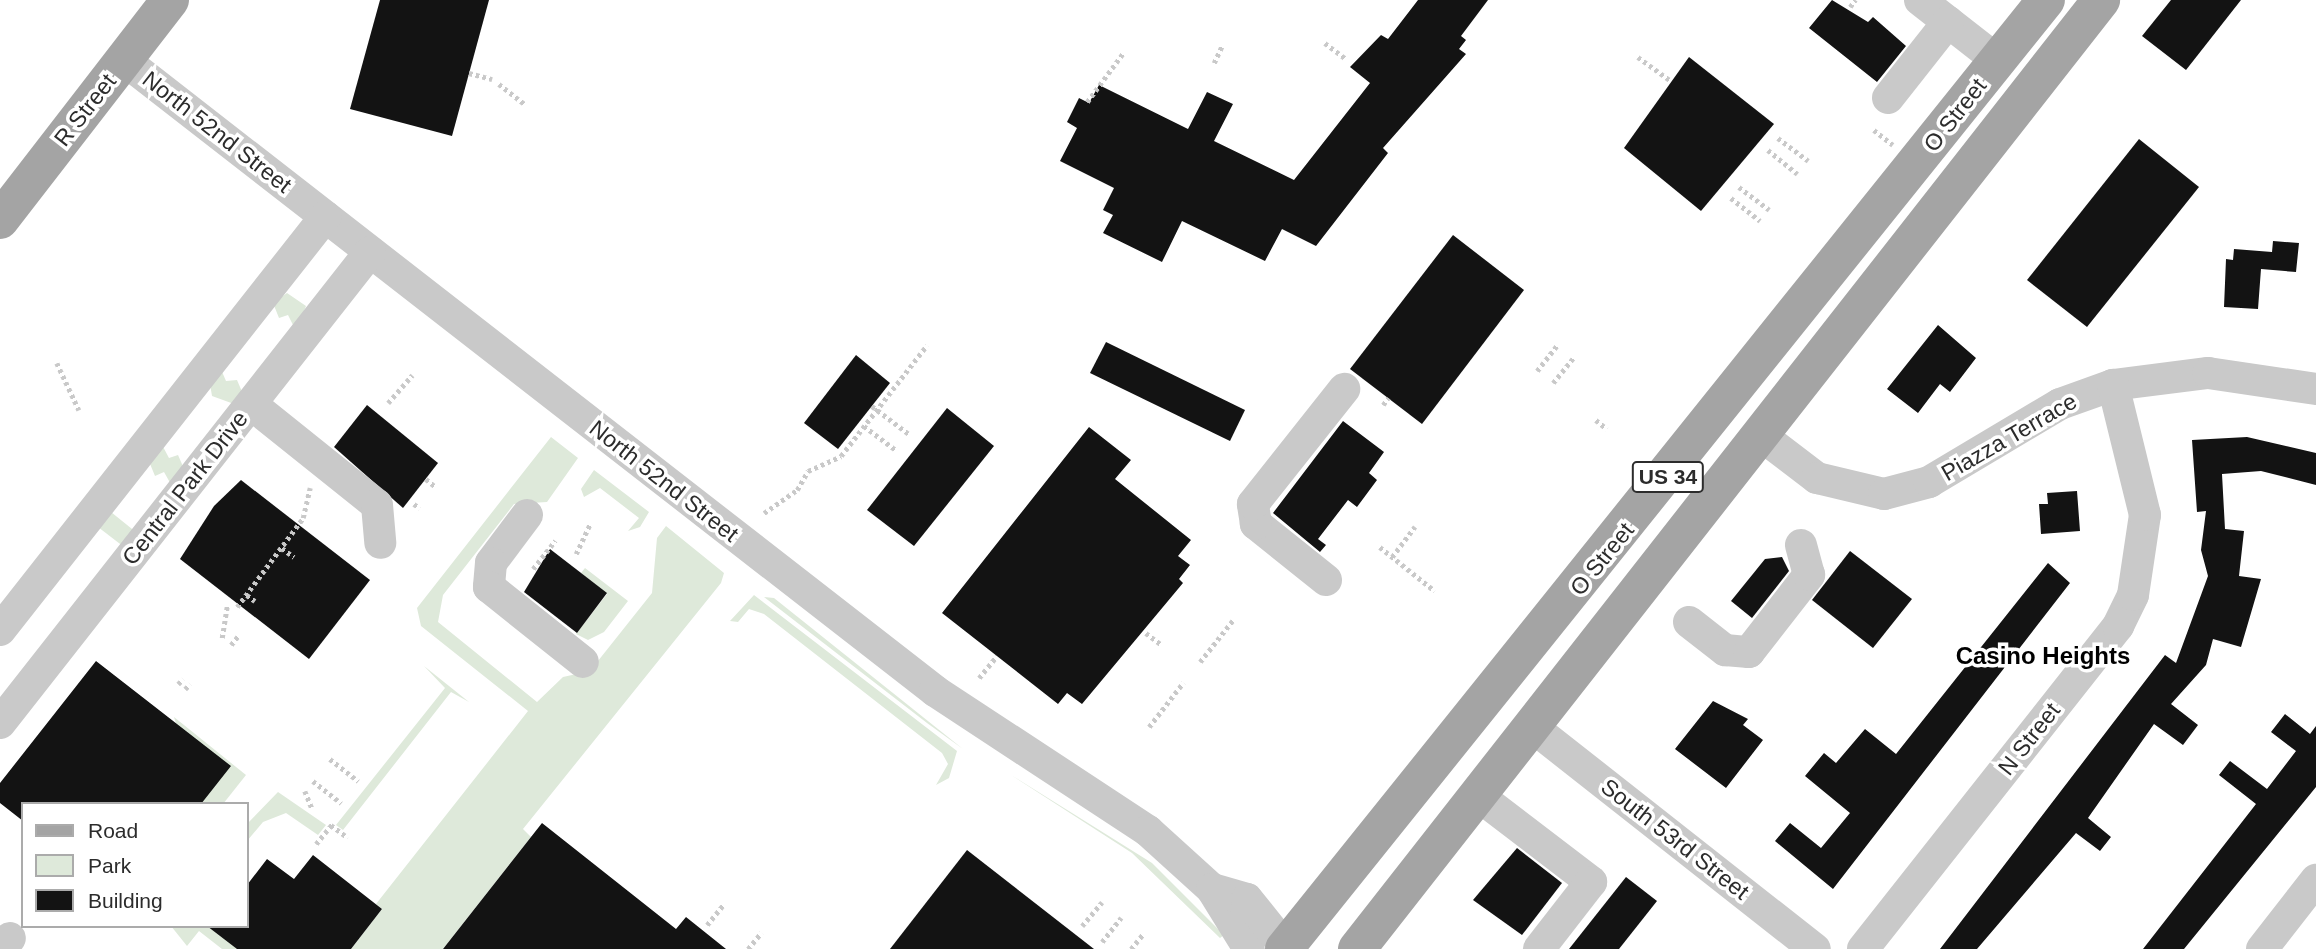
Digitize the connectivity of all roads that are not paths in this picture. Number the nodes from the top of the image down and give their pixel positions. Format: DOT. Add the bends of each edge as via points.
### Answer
graph roads {
  1 [pos="170,0"];
  2 [pos="1920,0"];
  3 [pos="2046,0"];
  4 [pos="2101,0"];
  5 [pos="1948,22"];
  6 [pos="124,60"];
  7 [pos="1998,61"];
  8 [pos="1888,98"];
  9 [pos="325,217"];
  10 [pos="0,220"];
  11 [pos="370,252"];
  12 [pos="2113,385"];
  13 [pos="1344,389"];
  14 [pos="2316,389"];
  15 [pos="251,404"];
  16 [pos="1759,434"];
  17 [pos="541,523"];
  18 [pos="380,543"];
  19 [pos="1801,545"];
  20 [pos="1326,580"];
  21 [pos="1689,622"];
  22 [pos="0,630"];
  23 [pos="587,659"];
  24 [pos="0,723"];
  25 [pos="1535,729"];
  26 [pos="1480,797"];
  27 [pos="2316,880"];
  28 [pos="1276,949"];
  29 [pos="1357,949"];
  30 [pos="1539,949"];
  31 [pos="1815,949"];
  32 [pos="1863,949"];
  33 [pos="2262,949"];
  1 -- 6 [label="main road, R Street"];
  2 -- 5 [label="street"];
  3 -- 7 [label="main road, O Street / US 34"];
  4 -- 16 [label="main road, O Street / US 34"];
  5 -- 7 [label="street"];
  5 -- 8 [label="street"];
  6 -- 9 [label="street, North 52nd Street"];
  6 -- 10 [label="main road, R Street"];
  7 -- 28 [label="main road, O Street / US 34"];
  9 -- 11 [label="street, North 52nd Street"];
  9 -- 22 [label="street"];
  11 -- 15 [label="street, Central Park Drive"];
  11 -- 28 [label="street, North 52nd Street" via="935,691 1148,831 1212,889 1247,898"];
  12 -- 14 [label="street, Piazza Terrace" via="2208,373"];
  12 -- 16 [label="street, Piazza Terrace" via="2060,404 1936,478 1884,494 1825,482"];
  12 -- 32 [label="street, N Street" via="2145,515 2133,595 2118,626"];
  13 -- 20 [label="street" via="1253,504 1256,524"];
  15 -- 18 [label="street" via="377,505"];
  15 -- 24 [label="street, Central Park Drive"];
  16 -- 25 [label="main road, O Street / US 34"];
  17 -- 23 [label="street" via="491,563 489,587"];
  19 -- 21 [label="street" via="1809,575 1749,652 1725,650"];
  25 -- 26 [label="main road, O Street / US 34"];
  25 -- 31 [label="street, South 53rd Street"];
  26 -- 29 [label="main road, O Street / US 34"];
  26 -- 30 [label="street" via="1591,882"];
  27 -- 33 [label="street"];
}
